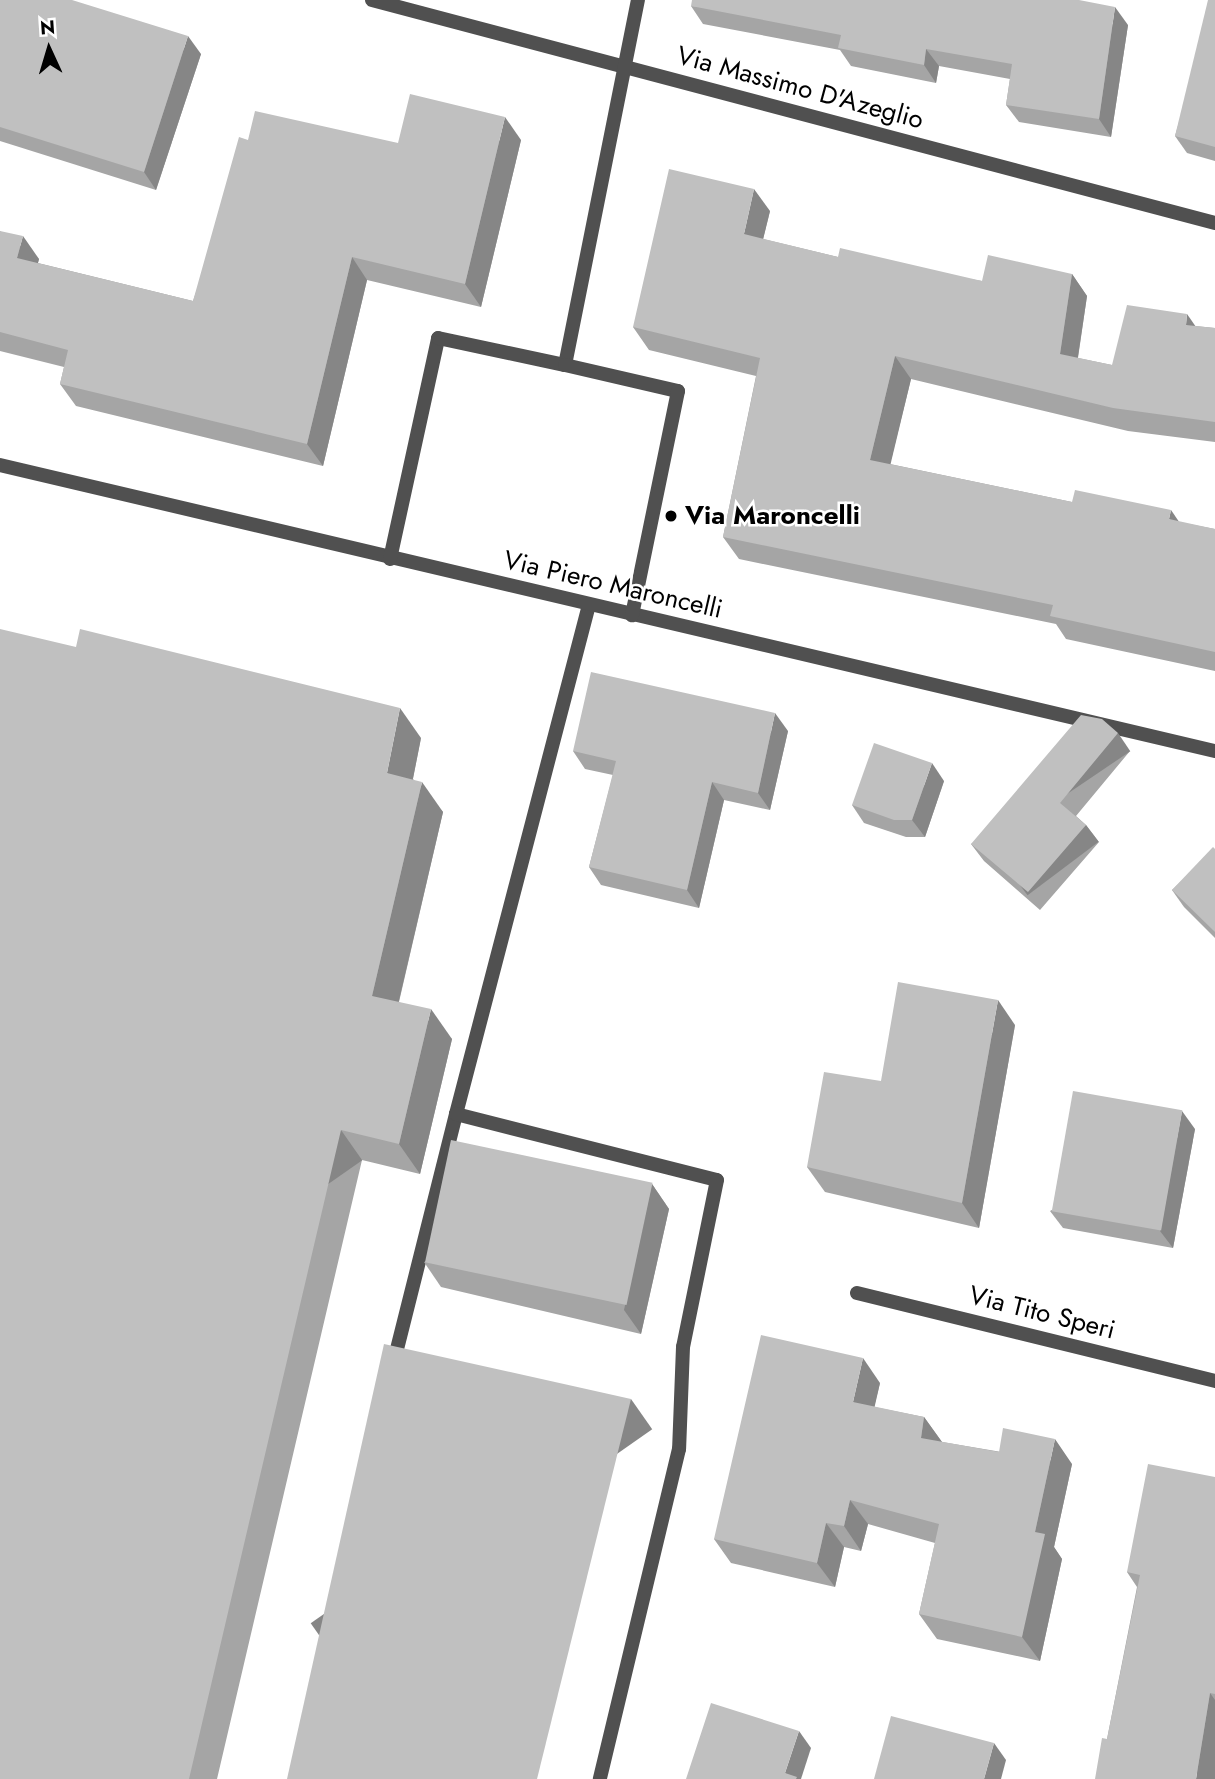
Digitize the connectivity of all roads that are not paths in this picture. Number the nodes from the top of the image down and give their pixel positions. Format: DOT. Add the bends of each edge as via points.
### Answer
graph roads {
  1 [pos="372,0"];
  2 [pos="638,0"];
  3 [pos="625,67"];
  4 [pos="1215,223"];
  5 [pos="565,365"];
  6 [pos="0,465"];
  7 [pos="390,559"];
  8 [pos="589,605"];
  9 [pos="632,615"];
  10 [pos="1215,751"];
  11 [pos="456,1114"];
  12 [pos="857,1293"];
  13 [pos="390,1379"];
  14 [pos="1215,1381"];
  15 [pos="600,1779"];
  1 -- 3 [label="street, Via Massimo D'Azeglio"];
  2 -- 3 [label="street"];
  3 -- 4 [label="street, Via Massimo D'Azeglio"];
  3 -- 5 [label="street"];
  5 -- 7 [label="street" via="438,338"];
  5 -- 9 [label="street" via="678,391"];
  6 -- 7 [label="street, Via Piero Maroncelli"];
  7 -- 8 [label="street, Via Piero Maroncelli"];
  8 -- 9 [label="street, Via Piero Maroncelli"];
  8 -- 11 [label="street"];
  9 -- 10 [label="street, Via Piero Maroncelli"];
  11 -- 13 [label="street"];
  11 -- 15 [label="street" via="718,1180 683,1347 679,1449"];
  12 -- 14 [label="street, Via Tito Speri"];
}
